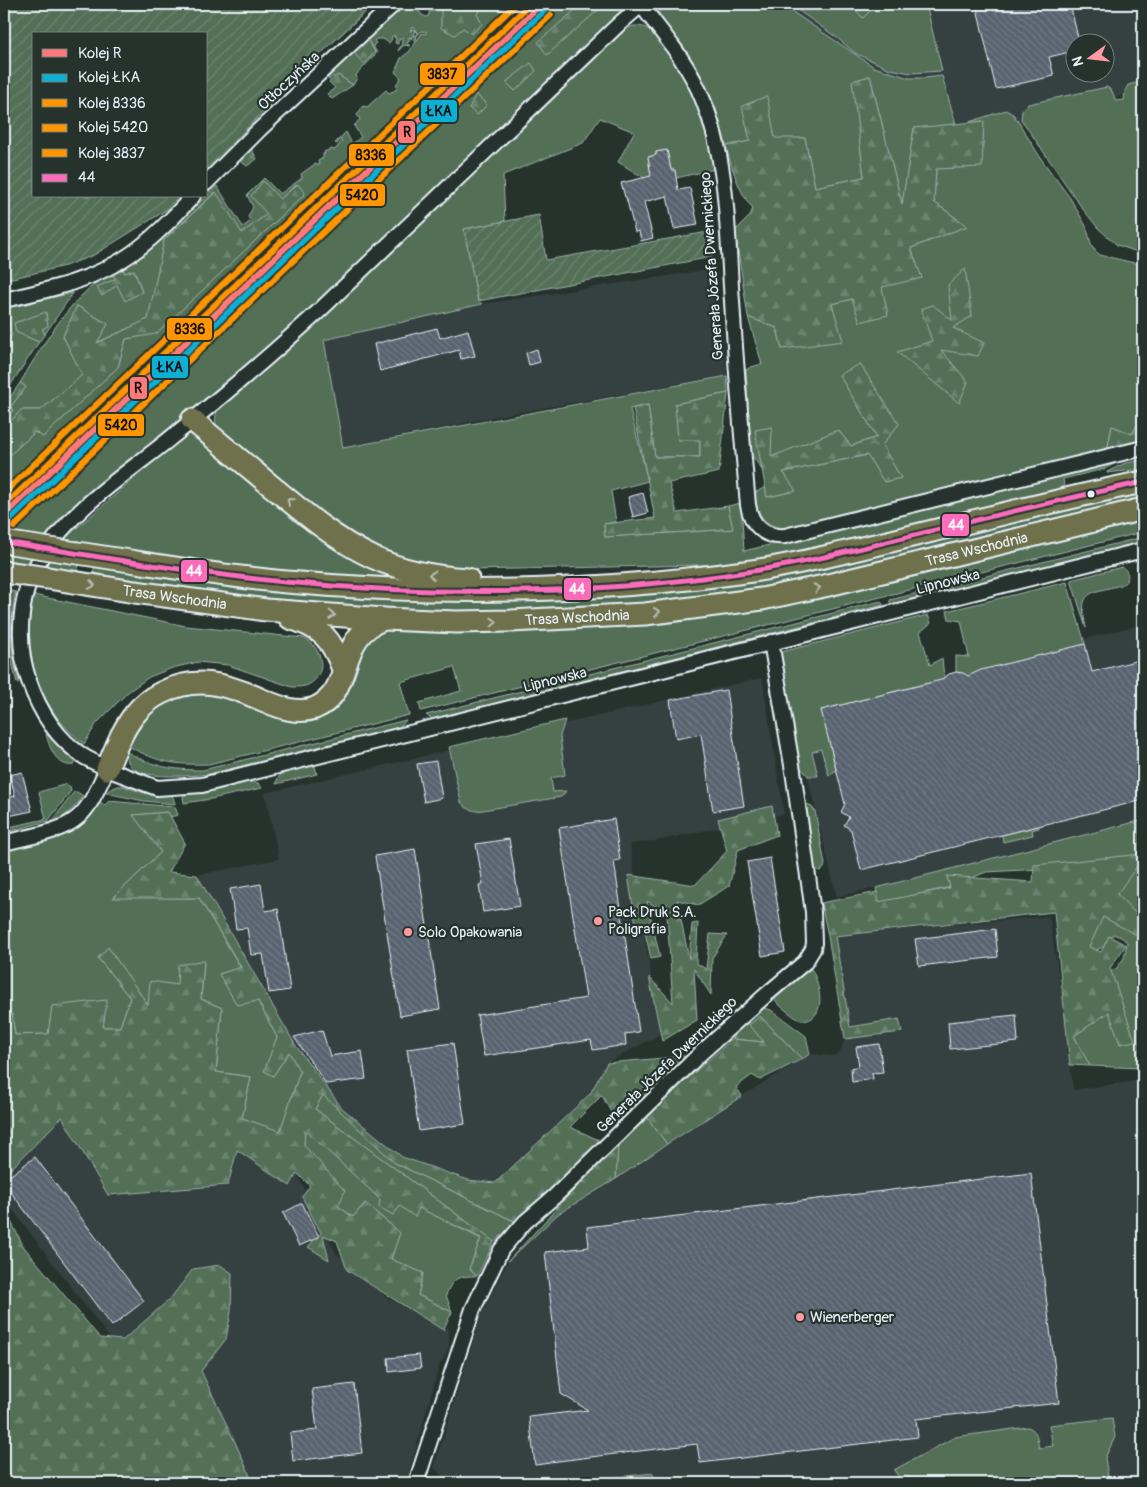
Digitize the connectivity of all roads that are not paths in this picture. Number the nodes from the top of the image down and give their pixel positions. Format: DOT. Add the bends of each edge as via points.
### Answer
graph roads {
  1 [pos="394,4"];
  2 [pos="641,5"];
  3 [pos="208,181"];
  4 [pos="191,198"];
  5 [pos="4,300"];
  6 [pos="192,420"];
  7 [pos="1143,448"];
  8 [pos="1140,482"];
  9 [pos="1143,509"];
  10 [pos="4,542"];
  11 [pos="1143,550"];
  12 [pos="4,572"];
  13 [pos="514,591"];
  14 [pos="266,610"];
  15 [pos="384,619"];
  16 [pos="772,642"];
  17 [pos="344,669"];
  18 [pos="106,769"];
  19 [pos="4,843"];
  20 [pos="416,1483"];
  1 -- 3 [label="street, Otłoczyńska"];
  2 -- 6 [label="street, Lipnowska" via="320,311"];
  2 -- 7 [label="street, Generała Józefa Dwernickiego" via="675,49 695,82 715,137 724,191 748,505 750,516 760,530 775,537 785,536"];
  4 -- 5 [label="street" via="140,248 102,271 61,286"];
  13 -- 6 [label="main road, one-way" via="480,580 417,573 364,553 304,513"];
  6 -- 18 [label="street, Lipnowska" via="69,522 41,558 30,580 24,604 22,657 36,701 68,744"];
  8 -- 13 [label="main road, Trasa Wschodnia" via="755,570 670,582"];
  15 -- 9 [label="main road, Trasa Wschodnia, one-way" via="456,622 560,619 645,614 762,599"];
  10 -- 13 [label="main road, Trasa Wschodnia, bridge" via="285,582 408,591"];
  11 -- 16 [label="street, Lipnowska"];
  12 -- 14 [label="main road, Trasa Wschodnia, one-way, bridge"];
  14 -- 15 [label="main road, Trasa Wschodnia, one-way"];
  14 -- 17 [label="main road" via="319,630 330,642"];
  15 -- 17 [label="main road" via="359,636"];
  16 -- 18 [label="street, Lipnowska" via="202,785 157,788"];
  16 -- 20 [label="street, Generała Józefa Dwernickiego" via="813,912 813,950 805,962 702,1052 525,1222 501,1250 472,1309"];
  17 -- 18 [label="main road" via="330,698 314,708 297,711 219,684 196,682 168,689 134,715"];
  18 -- 19 [label="street" via="87,808 77,818 54,830"];
}
